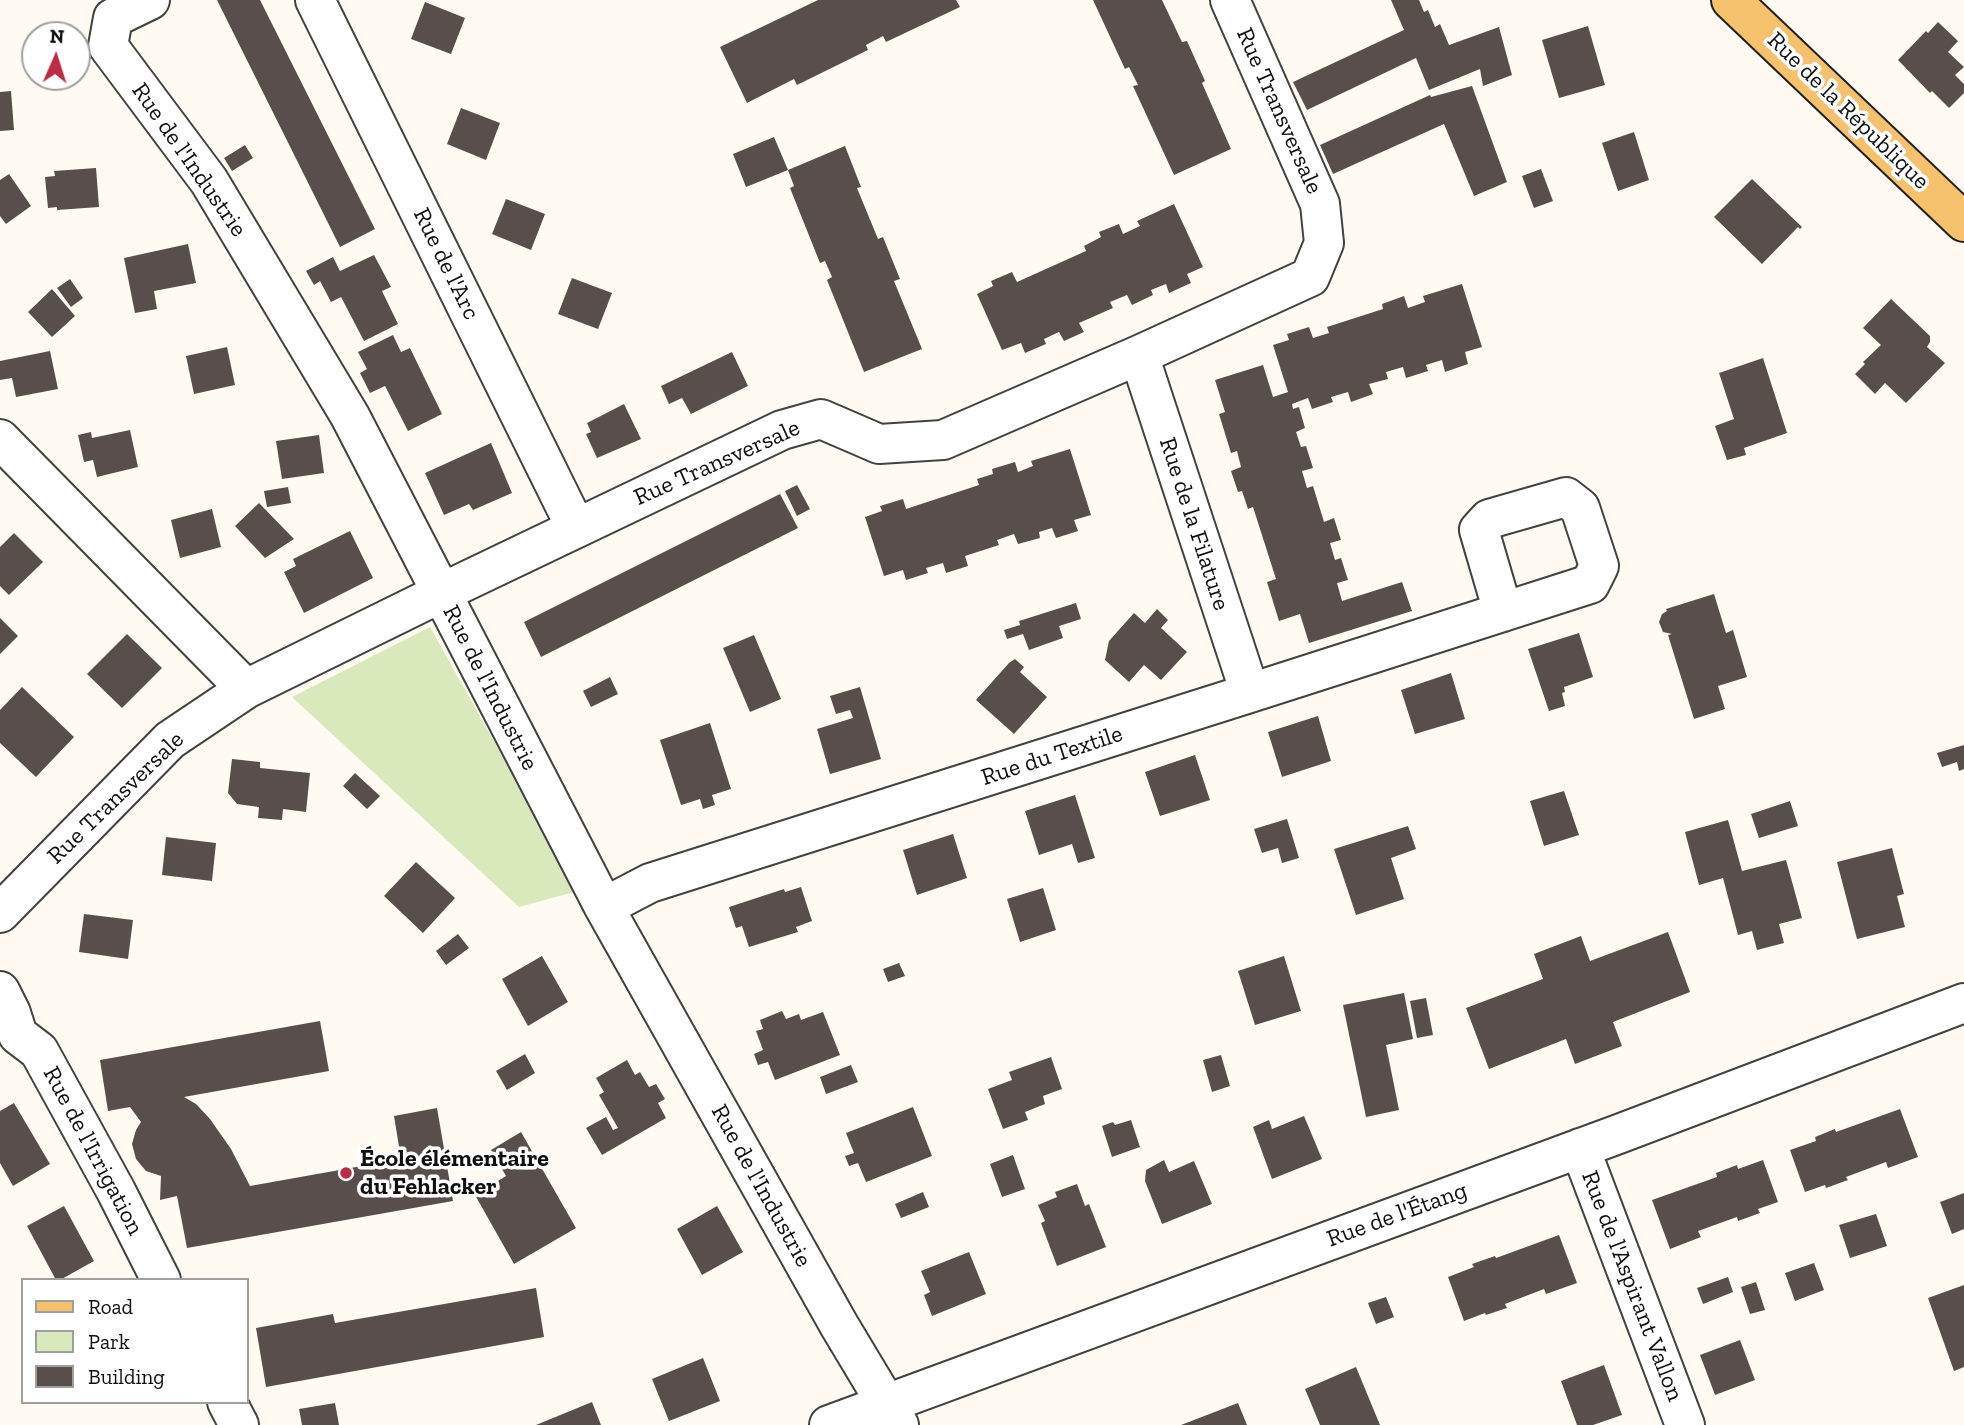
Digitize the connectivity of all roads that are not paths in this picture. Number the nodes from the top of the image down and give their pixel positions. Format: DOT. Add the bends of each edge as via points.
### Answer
graph roads {
  1 [pos="150,0"];
  2 [pos="315,0"];
  3 [pos="1230,0"];
  4 [pos="1731,0"];
  5 [pos="1964,222"];
  6 [pos="1139,355"];
  7 [pos="0,439"];
  8 [pos="576,528"];
  9 [pos="441,593"];
  10 [pos="1503,612"];
  11 [pos="246,689"];
  12 [pos="1250,693"];
  13 [pos="604,907"];
  14 [pos="0,913"];
  15 [pos="0,991"];
  16 [pos="1964,1003"];
  17 [pos="9,1047"];
  18 [pos="1580,1148"];
  19 [pos="160,1278"];
  20 [pos="227,1404"];
  21 [pos="893,1414"];
  22 [pos="239,1425"];
  23 [pos="829,1425"];
  24 [pos="1685,1425"];
  1 -- 9 [label="street, Rue de l'Industrie" via="113,18 108,46 209,181 350,416"];
  2 -- 8 [label="street, Rue de l'Arc"];
  3 -- 6 [label="street, Rue Transversale" via="1320,204 1324,243 1310,277"];
  4 -- 5 [label="main road, Rue de la République"];
  6 -- 8 [label="street, Rue Transversale" via="943,440 879,444 821,419 782,430"];
  6 -- 12 [label="street, Rue de la Filature"];
  7 -- 11 [label="street"];
  8 -- 9 [label="street, Rue Transversale"];
  9 -- 11 [label="street, Rue Transversale"];
  9 -- 13 [label="street, Rue de l'Industrie"];
  10 -- 12 [label="street, Rue du Textile"];
  11 -- 14 [label="street, Rue Transversale" via="170,740"];
  12 -- 13 [label="street, Rue du Textile" via="650,883"];
  13 -- 21 [label="street, Rue de l'Industrie"];
  15 -- 17 [label="street, Rue de l'Irrigation" via="11,1013"];
  16 -- 18 [label="street, Rue de l'Étang"];
  17 -- 19 [label="street, Rue de l'Irrigation" via="40,1051"];
  18 -- 21 [label="street, Rue de l'Étang"];
  18 -- 24 [label="street, Rue de l'Aspirant Vallon"];
  20 -- 22 [label="street"];
  21 -- 23 [label="street, Rue de l'Étang"];
}
